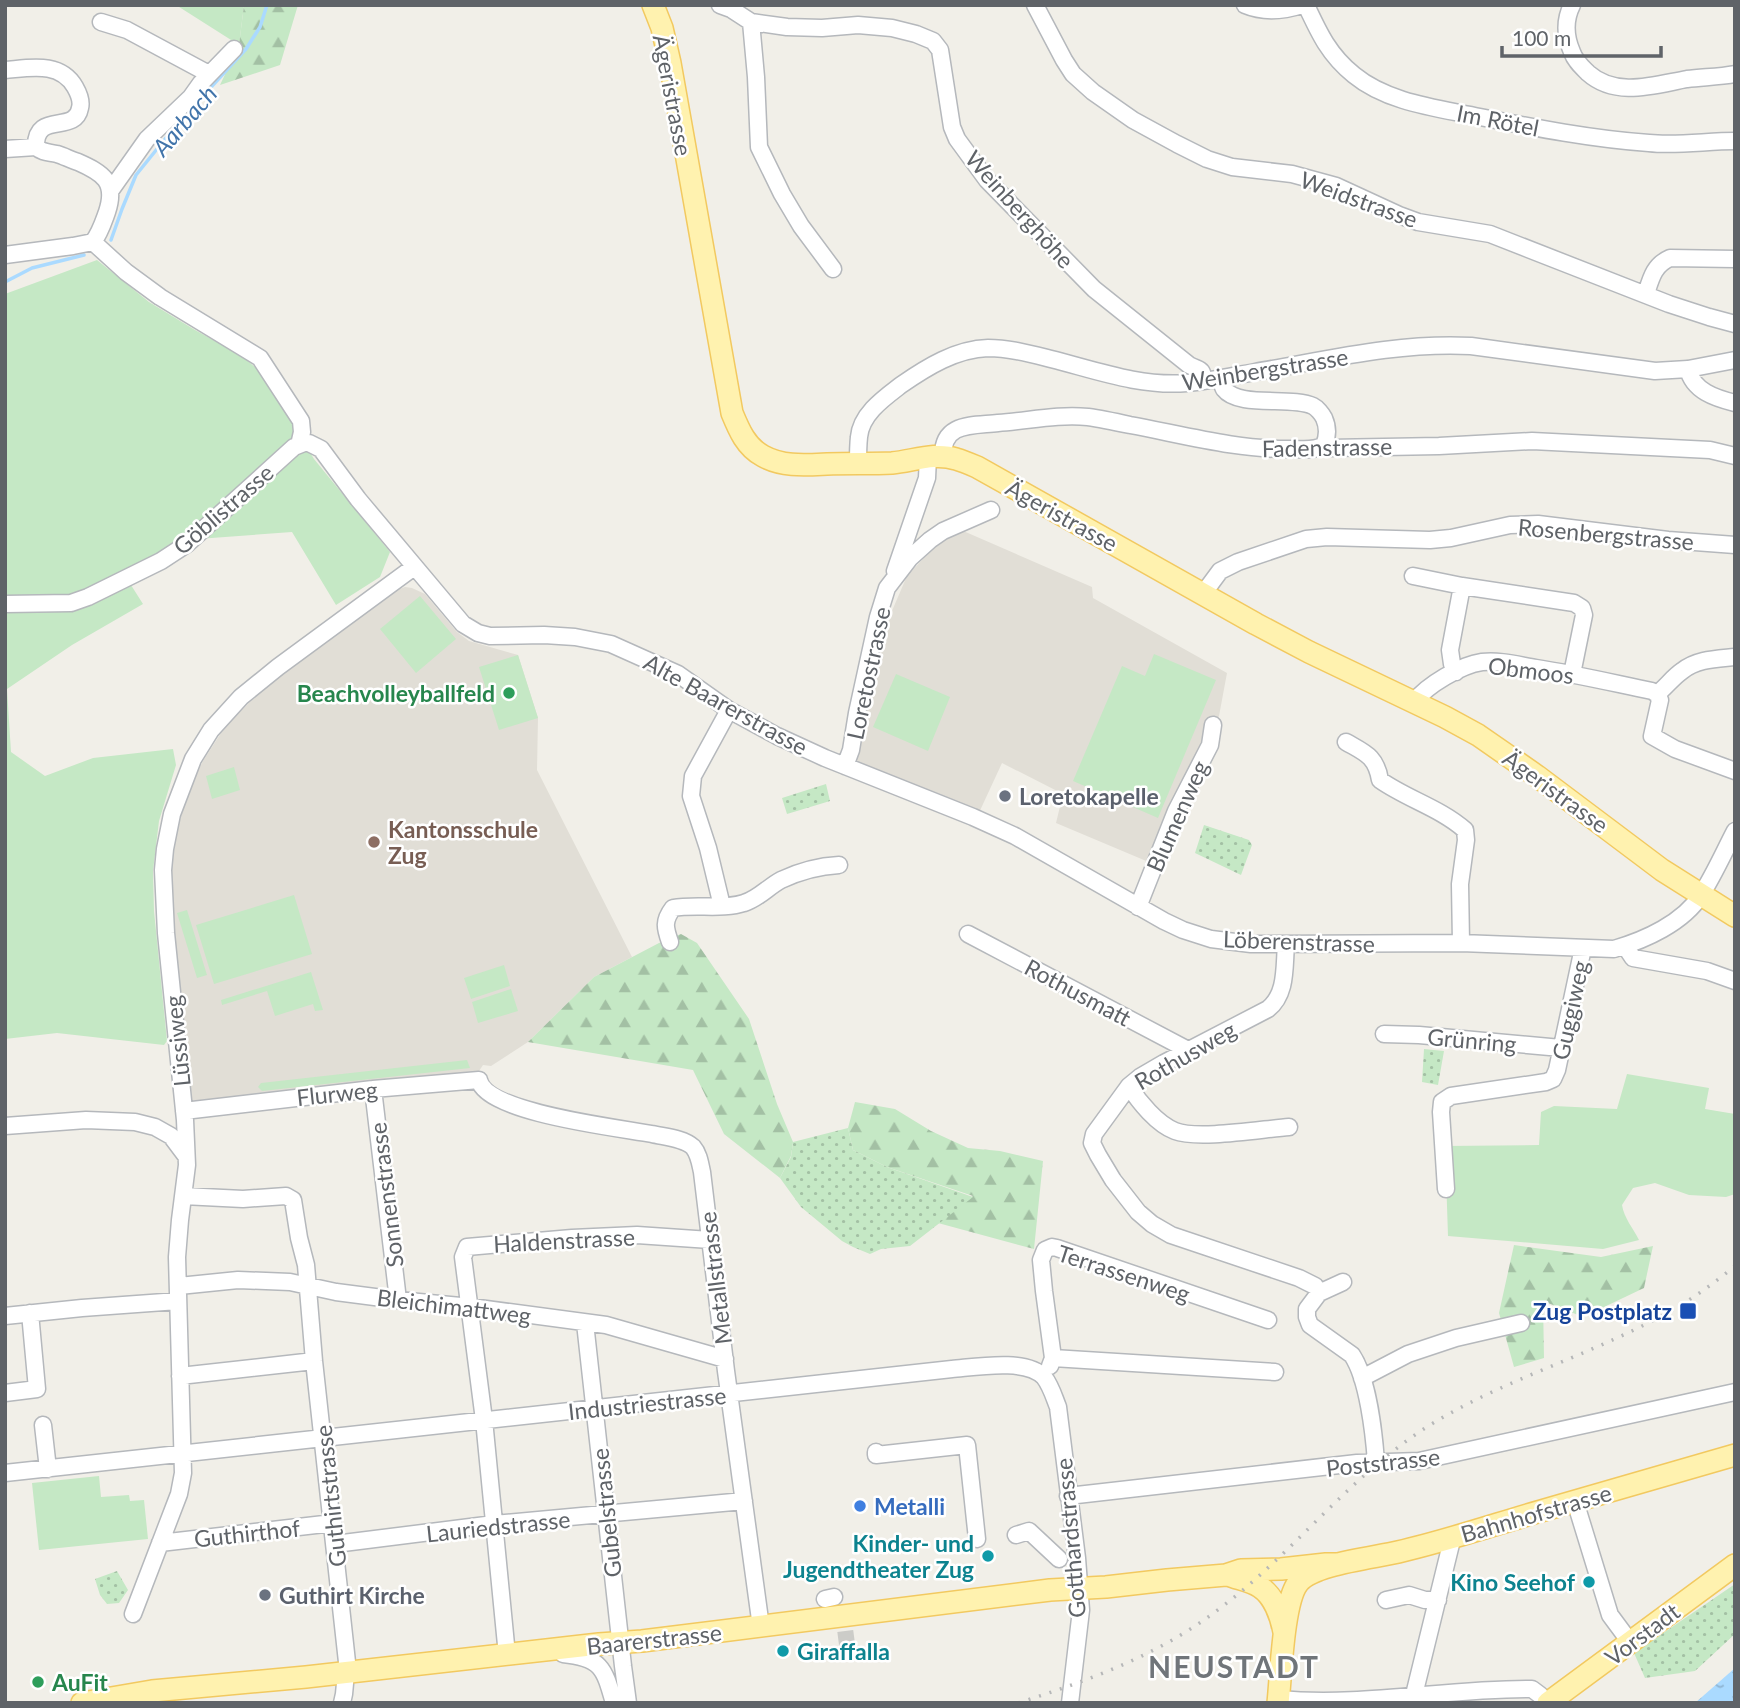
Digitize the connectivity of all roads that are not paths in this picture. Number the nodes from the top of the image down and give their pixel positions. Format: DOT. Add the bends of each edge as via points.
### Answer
graph roads {
  1 [pos="653,5"];
  2 [pos="720,5"];
  3 [pos="1035,5"];
  4 [pos="1245,5"];
  5 [pos="1304,5"];
  6 [pos="1572,5"];
  7 [pos="101,22"];
  8 [pos="751,22"];
  9 [pos="234,49"];
  10 [pos="5,70"];
  11 [pos="209,74"];
  12 [pos="1735,74"];
  13 [pos="1735,141"];
  14 [pos="36,147"];
  15 [pos="5,149"];
  16 [pos="111,190"];
  17 [pos="93,242"];
  18 [pos="5,255"];
  19 [pos="1735,259"];
  20 [pos="833,269"];
  21 [pos="1646,294"];
  22 [pos="1735,324"];
  23 [pos="1735,360"];
  24 [pos="1688,369"];
  25 [pos="1221,379"];
  26 [pos="1204,381"];
  27 [pos="1735,403"];
  28 [pos="299,445"];
  29 [pos="1324,445"];
  30 [pos="1735,456"];
  31 [pos="936,457"];
  32 [pos="858,464"];
  33 [pos="991,510"];
  34 [pos="1735,545"];
  35 [pos="414,567"];
  36 [pos="1413,576"];
  37 [pos="892,580"];
  38 [pos="1462,586"];
  39 [pos="1203,594"];
  40 [pos="5,604"];
  41 [pos="1735,657"];
  42 [pos="1456,672"];
  43 [pos="1572,674"];
  44 [pos="1657,694"];
  45 [pos="1414,702"];
  46 [pos="729,710"];
  47 [pos="1213,725"];
  48 [pos="1346,742"];
  49 [pos="845,766"];
  50 [pos="1735,771"];
  51 [pos="1733,838"];
  52 [pos="839,865"];
  53 [pos="1702,895"];
  54 [pos="722,906"];
  55 [pos="1138,907"];
  56 [pos="1735,916"];
  57 [pos="968,934"];
  58 [pos="670,943"];
  59 [pos="1461,943"];
  60 [pos="1286,945"];
  61 [pos="1625,946"];
  62 [pos="1583,948"];
  63 [pos="1735,981"];
  64 [pos="1384,1034"];
  65 [pos="1561,1048"];
  66 [pos="1188,1050"];
  67 [pos="1129,1086"];
  68 [pos="373,1089"];
  69 [pos="484,1090"];
  70 [pos="184,1111"];
  71 [pos="5,1126"];
  72 [pos="1289,1127"];
  73 [pos="186,1156"];
  74 [pos="1446,1189"];
  75 [pos="183,1196"];
  76 [pos="710,1240"];
  77 [pos="1343,1282"];
  78 [pos="308,1286"];
  79 [pos="1319,1293"];
  80 [pos="178,1294"];
  81 [pos="398,1300"];
  82 [pos="471,1307"];
  83 [pos="30,1313"];
  84 [pos="5,1316"];
  85 [pos="1268,1320"];
  86 [pos="585,1323"];
  87 [pos="1521,1324"];
  88 [pos="1054,1358"];
  89 [pos="725,1359"];
  90 [pos="314,1361"];
  91 [pos="1275,1372"];
  92 [pos="180,1376"];
  93 [pos="1044,1377"];
  94 [pos="1362,1378"];
  95 [pos="1735,1392"];
  96 [pos="5,1393"];
  97 [pos="730,1394"];
  98 [pos="595,1408"];
  99 [pos="484,1420"];
  100 [pos="43,1425"];
  101 [pos="324,1438"];
  102 [pos="876,1452"];
  103 [pos="182,1454"];
  104 [pos="1735,1455"];
  105 [pos="1376,1462"];
  106 [pos="48,1469"];
  107 [pos="5,1473"];
  108 [pos="1068,1496"];
  109 [pos="744,1501"];
  110 [pos="1575,1501"];
  111 [pos="607,1515"];
  112 [pos="333,1523"];
  113 [pos="494,1524"];
  114 [pos="1016,1535"];
  115 [pos="1450,1538"];
  116 [pos="977,1539"];
  117 [pos="160,1543"];
  118 [pos="335,1544"];
  119 [pos="1059,1559"];
  120 [pos="1336,1564"];
  121 [pos="1735,1565"];
  122 [pos="1226,1575"];
  123 [pos="1079,1588"];
  124 [pos="1385,1600"];
  125 [pos="1438,1600"];
  126 [pos="133,1614"];
  127 [pos="761,1627"];
  128 [pos="1284,1635"];
  129 [pos="1630,1642"];
  130 [pos="621,1643"];
  131 [pos="537,1651"];
  132 [pos="507,1655"];
  133 [pos="346,1673"];
  134 [pos="1412,1699"];
  135 [pos="1278,1701"];
  136 [pos="82,1703"];
  137 [pos="342,1703"];
  138 [pos="614,1703"];
  139 [pos="628,1703"];
  140 [pos="1070,1703"];
  141 [pos="1548,1703"];
  1 -- 32 [label="main road, Ägeristrasse" via="670,63 726,387 738,429 762,456 787,464"];
  2 -- 8 [label="street"];
  3 -- 21 [label="street, Weidstrasse" via="1073,74 1093,92 1123,114 1207,159 1336,186 1418,222 1490,234"];
  4 -- 5 [label="street" via="1266,10"];
  5 -- 13 [label="street, Im Rötel" via="1333,56 1354,76 1413,102 1572,134 1652,144"];
  6 -- 12 [label="street" via="1566,28 1573,55 1593,77 1611,85 1633,88"];
  7 -- 11 [label="street" via="127,30"];
  8 -- 20 [label="street" via="759,147 782,194"];
  8 -- 26 [label="street, Weinberghöhe" via="892,28 933,41 940,50 952,127 987,180 1094,289 1200,369"];
  9 -- 11 [label="street"];
  10 -- 14 [label="street" via="43,67 60,72 80,95 77,116 45,125"];
  11 -- 16 [label="street" via="147,139"];
  14 -- 15 [label="street"];
  14 -- 16 [label="street" via="91,168"];
  16 -- 17 [label="street" via="102,228"];
  17 -- 18 [label="street"];
  17 -- 28 [label="street" via="160,297 260,358 301,421"];
  19 -- 21 [label="street" via="1670,258 1656,268"];
  21 -- 22 [label="street, Weidstrasse"];
  23 -- 24 [label="street, Weinbergstrasse"];
  24 -- 25 [label="street, Weinbergstrasse" via="1655,371 1445,344 1401,346"];
  24 -- 27 [label="street" via="1700,389"];
  25 -- 26 [label="street, Weinbergstrasse"];
  25 -- 29 [label="street" via="1223,388 1246,400 1315,407 1326,426"];
  26 -- 32 [label="street, Weinbergstrasse" via="1153,383 1031,354 987,348 967,352 922,371 871,411 859,435"];
  28 -- 35 [label="street, Alte Baarerstrasse" via="317,446"];
  28 -- 40 [label="street, Göblistrasse" via="187,544 161,561 71,603"];
  29 -- 30 [label="street, Fadenstrasse" via="1532,441 1710,450"];
  29 -- 31 [label="street, Fadenstrasse" via="1280,450 1236,446 1088,417 1049,416 956,429"];
  31 -- 32 [label="main road, Ägeristrasse"];
  31 -- 37 [label="street, Loretostrasse"];
  31 -- 39 [label="main road, Ägeristrasse" via="955,458 977,467"];
  33 -- 37 [label="street, Loretostrasse" via="930,540"];
  34 -- 39 [label="street, Rosenbergstrasse" via="1538,524 1430,540 1327,537 1306,539 1238,562 1220,571"];
  35 -- 46 [label="street, Alte Baarerstrasse" via="463,624 478,634 575,637 611,644 678,674"];
  35 -- 70 [label="street, Lüssiweg" via="241,697 211,730 193,759 172,814 163,870"];
  36 -- 38 [label="street"];
  37 -- 49 [label="street, Loretostrasse" via="878,617"];
  38 -- 42 [label="street" via="1450,650"];
  38 -- 43 [label="street" via="1582,608"];
  39 -- 45 [label="main road, Ägeristrasse"];
  41 -- 44 [label="street" via="1692,664"];
  42 -- 43 [label="street, Obmoos" via="1494,662"];
  42 -- 45 [label="street, Obmoos" via="1421,692"];
  43 -- 44 [label="street, Obmoos"];
  44 -- 50 [label="street" via="1660,700 1652,736"];
  45 -- 53 [label="main road, Ägeristrasse" via="1500,749"];
  46 -- 49 [label="street, Alte Baarerstrasse"];
  46 -- 54 [label="street" via="692,776 691,796"];
  47 -- 55 [label="street, Blumenweg" via="1210,745 1176,811"];
  48 -- 59 [label="street" via="1368,755 1378,767 1380,780 1465,830"];
  49 -- 55 [label="street, Löberenstrasse" via="1015,836"];
  51 -- 53 [label="street, Löberenstrasse"];
  52 -- 54 [label="street" via="792,876 743,904"];
  53 -- 56 [label="main road, Ägeristrasse"];
  53 -- 61 [label="street, Löberenstrasse" via="1663,928"];
  54 -- 58 [label="street" via="673,908 667,916"];
  55 -- 60 [label="street, Löberenstrasse" via="1211,939"];
  57 -- 66 [label="street, Rothusmatt"];
  59 -- 60 [label="street, Löberenstrasse"];
  59 -- 62 [label="street, Löberenstrasse"];
  60 -- 66 [label="street, Rothusweg" via="1282,986 1275,1003"];
  61 -- 62 [label="street, Löberenstrasse"];
  61 -- 63 [label="street" via="1633,958 1707,971"];
  62 -- 65 [label="street, Guggiweg"];
  64 -- 65 [label="street, Grünring"];
  65 -- 74 [label="street, Guggiweg" via="1553,1079 1451,1096 1442,1102"];
  66 -- 67 [label="street, Rothusweg"];
  67 -- 72 [label="street" via="1139,1102 1175,1131 1194,1135"];
  67 -- 79 [label="street, Rothusweg" via="1092,1143 1138,1212 1171,1235 1299,1278"];
  68 -- 69 [label="street, Flurweg" via="479,1080"];
  68 -- 70 [label="street, Flurweg"];
  68 -- 81 [label="street, Sonnenstrasse"];
  69 -- 76 [label="street, Metallstrasse" via="503,1102 568,1120 644,1132 691,1146 700,1164"];
  70 -- 73 [label="street, Lüssiweg"];
  71 -- 73 [label="street" via="86,1120 135,1122 171,1136"];
  73 -- 75 [label="street, Lüssiweg"];
  75 -- 78 [label="street, Guthirtstrasse" via="286,1196 293,1200"];
  75 -- 80 [label="street, Lüssiweg"];
  76 -- 82 [label="street, Haldenstrasse" via="637,1235 467,1247 463,1257"];
  76 -- 89 [label="street, Metallstrasse"];
  77 -- 79 [label="street"];
  78 -- 80 [label="street, Bleichimattweg" via="238,1280"];
  78 -- 81 [label="street, Bleichimattweg"];
  78 -- 90 [label="street, Guthirtstrasse"];
  79 -- 94 [label="street" via="1307,1308 1310,1325 1352,1355"];
  80 -- 83 [label="street, Bleichimattweg"];
  80 -- 92 [label="street, Lüssiweg"];
  81 -- 82 [label="street, Bleichimattweg"];
  82 -- 86 [label="street, Bleichimattweg"];
  82 -- 99 [label="street, Haldenstrasse"];
  83 -- 84 [label="street, Bleichimattweg"];
  83 -- 96 [label="street" via="37,1389"];
  85 -- 88 [label="street, Terrassenweg" via="1052,1247 1041,1260"];
  86 -- 89 [label="street, Bleichimattweg"];
  86 -- 98 [label="street, Gubelstrasse"];
  87 -- 94 [label="street" via="1408,1354"];
  88 -- 91 [label="street"];
  88 -- 93 [label="street"];
  89 -- 97 [label="street, Metallstrasse"];
  90 -- 92 [label="street"];
  90 -- 101 [label="street, Guthirtstrasse"];
  92 -- 103 [label="street, Lüssiweg"];
  93 -- 97 [label="street, Industriestrasse" via="1035,1370 1005,1366"];
  93 -- 108 [label="street, Gotthardstrasse" via="1058,1408"];
  94 -- 105 [label="street"];
  95 -- 105 [label="street, Poststrasse" via="1419,1461"];
  97 -- 98 [label="street, Industriestrasse"];
  97 -- 109 [label="street, Metallstrasse"];
  98 -- 99 [label="street, Industriestrasse"];
  98 -- 111 [label="street, Gubelstrasse"];
  99 -- 101 [label="street, Industriestrasse"];
  99 -- 113 [label="street, Haldenstrasse"];
  100 -- 106 [label="street"];
  101 -- 103 [label="street, Industriestrasse"];
  101 -- 112 [label="street, Guthirtstrasse"];
  102 -- 116 [label="street" via="967,1445"];
  103 -- 106 [label="street, Industriestrasse"];
  103 -- 117 [label="street, Lüssiweg" via="179,1493"];
  104 -- 110 [label="main road, Bahnhofstrasse"];
  105 -- 108 [label="street, Poststrasse"];
  106 -- 107 [label="street, Industriestrasse"];
  108 -- 123 [label="street, Gotthardstrasse"];
  109 -- 111 [label="street, Lauriedstrasse"];
  109 -- 127 [label="street, Metallstrasse"];
  110 -- 115 [label="main road, Bahnhofstrasse"];
  110 -- 129 [label="street" via="1610,1615"];
  111 -- 113 [label="street, Lauriedstrasse"];
  111 -- 130 [label="street, Gubelstrasse"];
  112 -- 117 [label="street, Guthirthof"];
  112 -- 118 [label="street, Guthirtstrasse"];
  113 -- 118 [label="street, Lauriedstrasse"];
  113 -- 132 [label="street, Haldenstrasse"];
  114 -- 119 [label="street" via="1029,1531"];
  115 -- 120 [label="main road, Bahnhofstrasse"];
  115 -- 125 [label="street"];
  117 -- 126 [label="street, Lüssiweg"];
  118 -- 133 [label="street, Guthirtstrasse"];
  120 -- 122 [label="main road, Baarerstrasse"];
  120 -- 128 [label="main road" via="1295,1586"];
  121 -- 129 [label="main road, Vorstadt"];
  122 -- 123 [label="main road, Baarerstrasse"];
  122 -- 128 [label="main road, Baarerstrasse" via="1266,1592"];
  123 -- 127 [label="main road, Baarerstrasse"];
  123 -- 140 [label="street, Gotthardstrasse" via="1081,1609"];
  124 -- 125 [label="street" via="1409,1595"];
  125 -- 134 [label="street"];
  127 -- 130 [label="main road, Baarerstrasse"];
  128 -- 135 [label="main road"];
  129 -- 141 [label="main road, Vorstadt"];
  130 -- 131 [label="main road, Baarerstrasse"];
  130 -- 139 [label="street, Gubelstrasse"];
  131 -- 132 [label="main road, Baarerstrasse"];
  131 -- 138 [label="street" via="593,1660 608,1682"];
  132 -- 133 [label="main road, Baarerstrasse"];
  133 -- 136 [label="main road, Baarerstrasse" via="152,1691"];
  133 -- 137 [label="street, Guthirtstrasse"];
  134 -- 135 [label="street"];
  134 -- 141 [label="street" via="1532,1689"];
}
